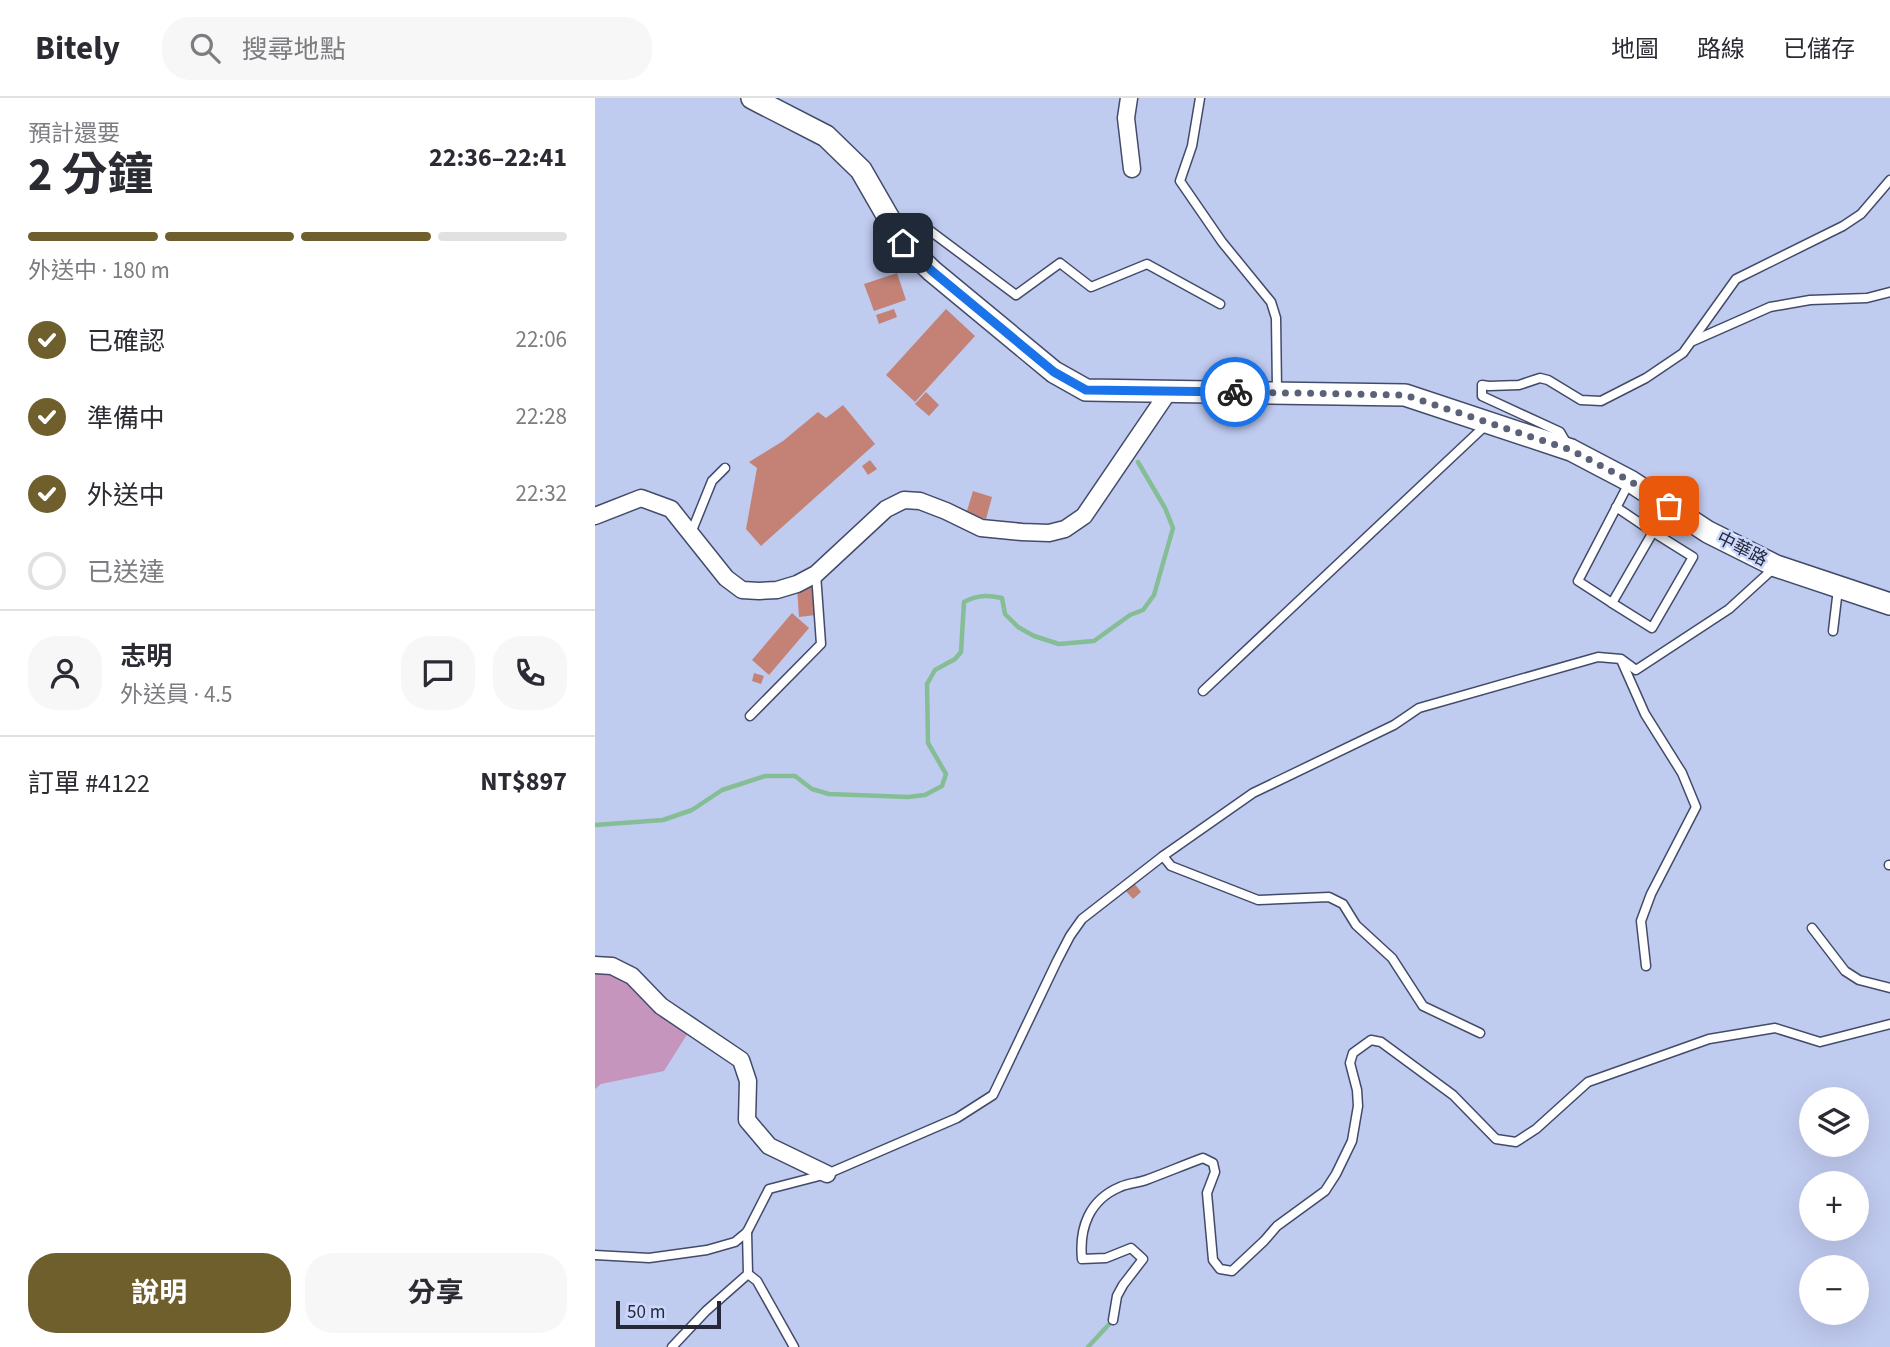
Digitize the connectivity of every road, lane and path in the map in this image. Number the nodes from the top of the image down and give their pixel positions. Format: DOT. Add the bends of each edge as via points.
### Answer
graph roads {
  1 [pos="753,98"];
  2 [pos="1129,98"];
  3 [pos="1200,98"];
  4 [pos="1132,169"];
  5 [pos="1890,180"];
  6 [pos="903,243"];
  7 [pos="1890,292"];
  8 [pos="1220,304"];
  9 [pos="1693,341"];
  10 [pos="1169,391"];
  11 [pos="1277,393"];
  12 [pos="1489,422"];
  13 [pos="1571,450"];
  14 [pos="725,468"];
  15 [pos="1630,481"];
  16 [pos="1616,507"];
  17 [pos="595,516"];
  18 [pos="1653,531"];
  19 [pos="691,535"];
  20 [pos="1776,566"];
  21 [pos="816,574"];
  22 [pos="1838,586"];
  23 [pos="1612,603"];
  24 [pos="1890,604"];
  25 [pos="1833,631"];
  26 [pos="1621,659"];
  27 [pos="1203,691"];
  28 [pos="750,716"];
  29 [pos="1163,856"];
  30 [pos="1812,928"];
  31 [pos="595,965"];
  32 [pos="1646,966"];
  33 [pos="1890,988"];
  34 [pos="1890,1024"];
  35 [pos="1480,1033"];
  36 [pos="827,1174"];
  37 [pos="747,1232"];
  38 [pos="595,1255"];
  39 [pos="748,1274"];
  40 [pos="1113,1320"];
  41 [pos="672,1347"];
  42 [pos="794,1347"];
  1 -- 6 [label="street, 中華路" via="826,136 861,170"];
  2 -- 4 [label="street" via="1126,118"];
  3 -- 11 [label="lane" via="1180,181 1271,303 1276,318"];
  5 -- 9 [label="lane" via="1843,226 1736,279"];
  6 -- 8 [label="lane" via="925,227 1016,295 1060,263 1091,287 1147,264"];
  6 -- 10 [label="street, 中華路" via="1054,372 1086,390"];
  7 -- 9 [label="lane" via="1770,307"];
  9 -- 13 [label="lane" via="1646,378 1601,401 1581,400 1540,378 1519,385 1482,385 1482,396 1560,432"];
  10 -- 11 [label="street, 中華路"];
  10 -- 21 [label="street" via="1084,516 1065,529 1049,533 981,528 919,501 904,500 886,509"];
  11 -- 12 [label="street, 中華路" via="1405,395"];
  12 -- 13 [label="street, 中華路"];
  12 -- 27 [label="lane"];
  13 -- 15 [label="street, 中華路"];
  14 -- 19 [label="lane" via="712,481"];
  15 -- 16 [label="lane"];
  15 -- 20 [label="street, 中華路" via="1708,532"];
  16 -- 18 [label="lane"];
  16 -- 23 [label="lane" via="1578,581"];
  17 -- 19 [label="street" via="641,498 671,509"];
  18 -- 23 [label="lane"];
  18 -- 23 [label="lane" via="1693,557 1652,628"];
  19 -- 21 [label="street" via="726,578 742,590 777,590"];
  20 -- 22 [label="street, 中華路"];
  20 -- 26 [label="lane" via="1729,608 1636,670"];
  21 -- 28 [label="lane" via="821,644"];
  22 -- 24 [label="street, 中華路"];
  22 -- 25 [label="lane"];
  26 -- 29 [label="lane" via="1598,657 1419,708 1394,725 1253,793"];
  26 -- 32 [label="lane" via="1696,807 1641,921"];
  29 -- 35 [label="lane" via="1171,866 1258,900 1329,897 1343,904 1356,925 1392,958 1423,1006"];
  29 -- 36 [label="lane" via="1082,919 993,1096 957,1118"];
  30 -- 33 [label="lane" via="1845,971"];
  31 -- 36 [label="street" via="612,966 632,976 661,1006 741,1060 748,1081 747,1120 769,1146"];
  34 -- 40 [label="lane" via="1820,1042 1775,1028 1709,1039 1588,1082 1516,1142 1496,1139 1453,1095 1381,1042 1371,1040 1353,1053 1350,1063 1358,1105 1352,1141 1336,1174 1325,1191 1277,1226 1232,1271 1220,1269 1213,1260 1207,1193 1215,1172 1213,1163 1203,1158 1121,1186 1091,1210 1080,1244 1082,1259 1106,1258 1131,1248 1143,1259 1117,1296"];
  36 -- 37 [label="lane" via="769,1189"];
  37 -- 38 [label="lane" via="735,1242 707,1250 649,1258"];
  37 -- 39 [label="lane"];
  39 -- 41 [label="lane"];
  39 -- 42 [label="lane" via="757,1281"];
}
